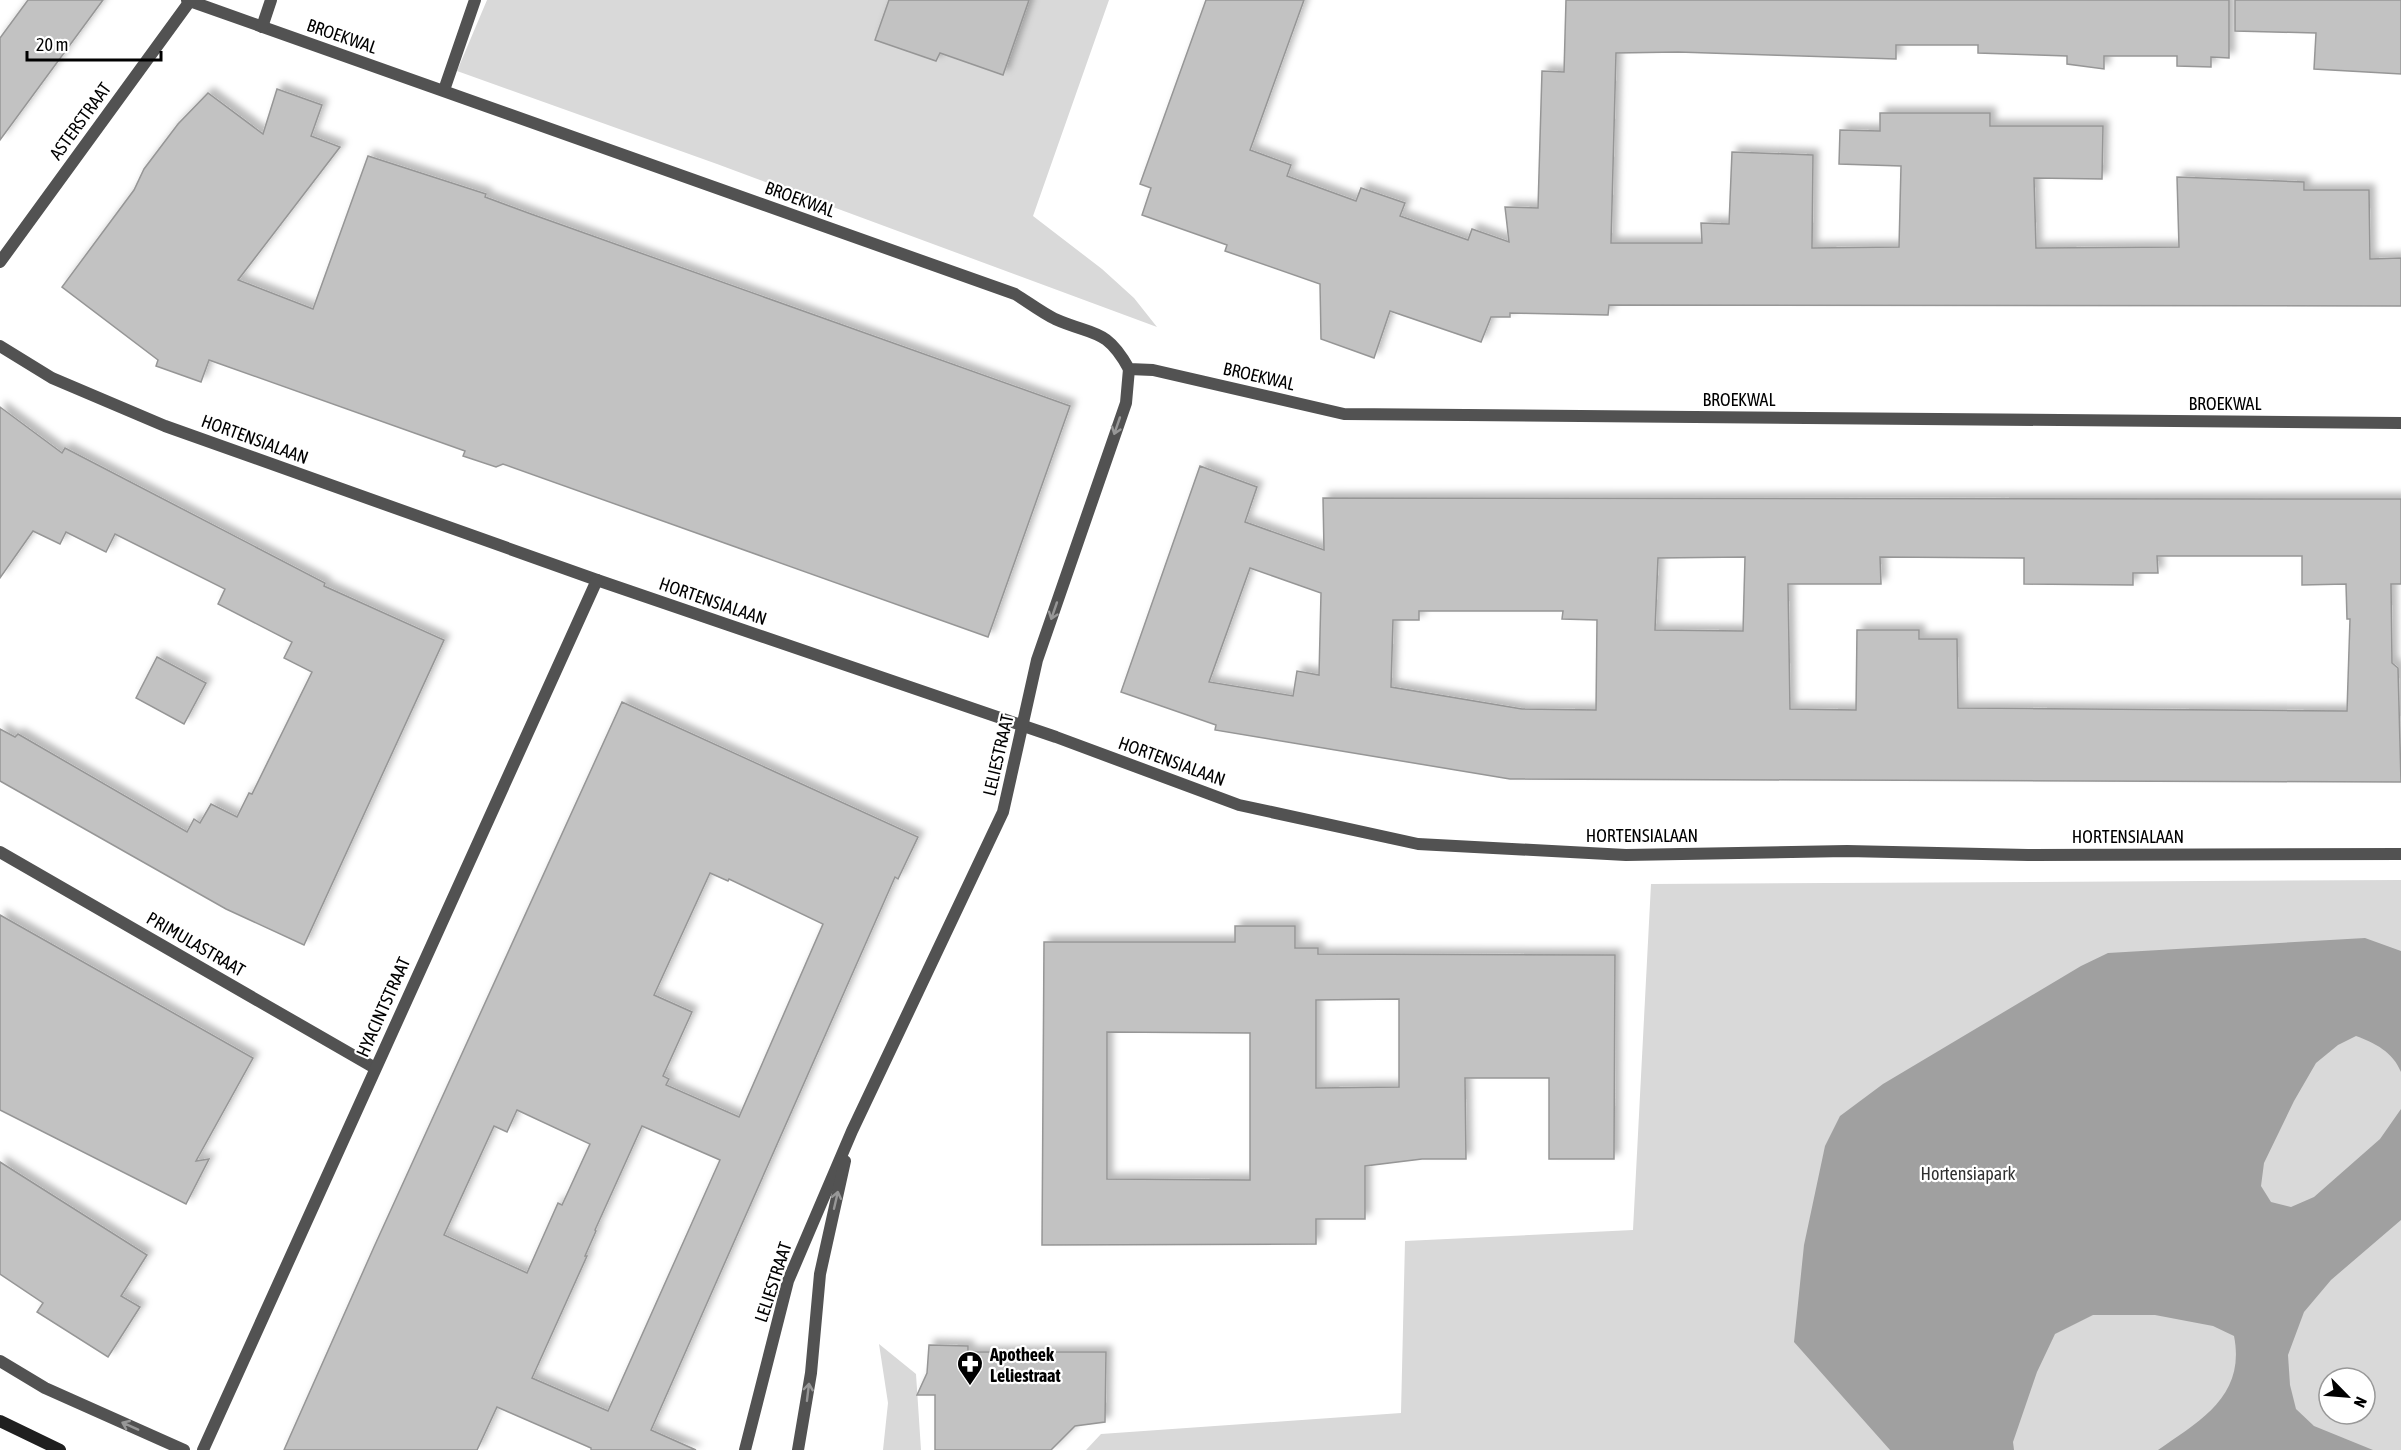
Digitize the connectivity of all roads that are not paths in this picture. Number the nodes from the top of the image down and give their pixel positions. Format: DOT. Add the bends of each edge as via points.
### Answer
graph roads {
  1 [pos="271,0"];
  2 [pos="475,0"];
  3 [pos="188,1"];
  4 [pos="262,27"];
  5 [pos="444,90"];
  6 [pos="0,262"];
  7 [pos="0,346"];
  8 [pos="1129,369"];
  9 [pos="2401,423"];
  10 [pos="597,580"];
  11 [pos="1023,727"];
  12 [pos="0,852"];
  13 [pos="2401,854"];
  14 [pos="375,1068"];
  15 [pos="852,1131"];
  16 [pos="0,1361"];
  17 [pos="0,1421"];
  18 [pos="60,1450"];
  19 [pos="184,1450"];
  20 [pos="203,1450"];
  21 [pos="745,1450"];
  22 [pos="798,1450"];
  1 -- 4 [label="street"];
  2 -- 5 [label="street"];
  3 -- 4 [label="street, BROEKWAL"];
  3 -- 6 [label="street, ASTERSTRAAT"];
  4 -- 5 [label="street, BROEKWAL"];
  5 -- 8 [label="street, BROEKWAL" via="1015,294 1054,319 1100,334 1119,350"];
  7 -- 10 [label="street, HORTENSIALAAN" via="52,378 165,426"];
  8 -- 9 [label="street, BROEKWAL" via="1153,370 1344,414"];
  8 -- 11 [label="street, LELIESTRAAT, one-way" via="1125,403 1037,660"];
  10 -- 11 [label="street, HORTENSIALAAN"];
  10 -- 14 [label="street, HYACINTSTRAAT"];
  11 -- 13 [label="street, HORTENSIALAAN" via="1239,805 1418,844 1626,855 1847,851 2028,855"];
  11 -- 15 [label="street, LELIESTRAAT" via="1003,812"];
  12 -- 14 [label="street, PRIMULASTRAAT"];
  14 -- 20 [label="street, HYACINTSTRAAT"];
  15 -- 21 [label="street, LELIESTRAAT" via="788,1281"];
  22 -- 15 [label="street, LELIESTRAAT, one-way" via="811,1373 820,1274"];
  19 -- 16 [label="street, one-way" via="45,1388"];
  17 -- 18 [label="main road"];
}
